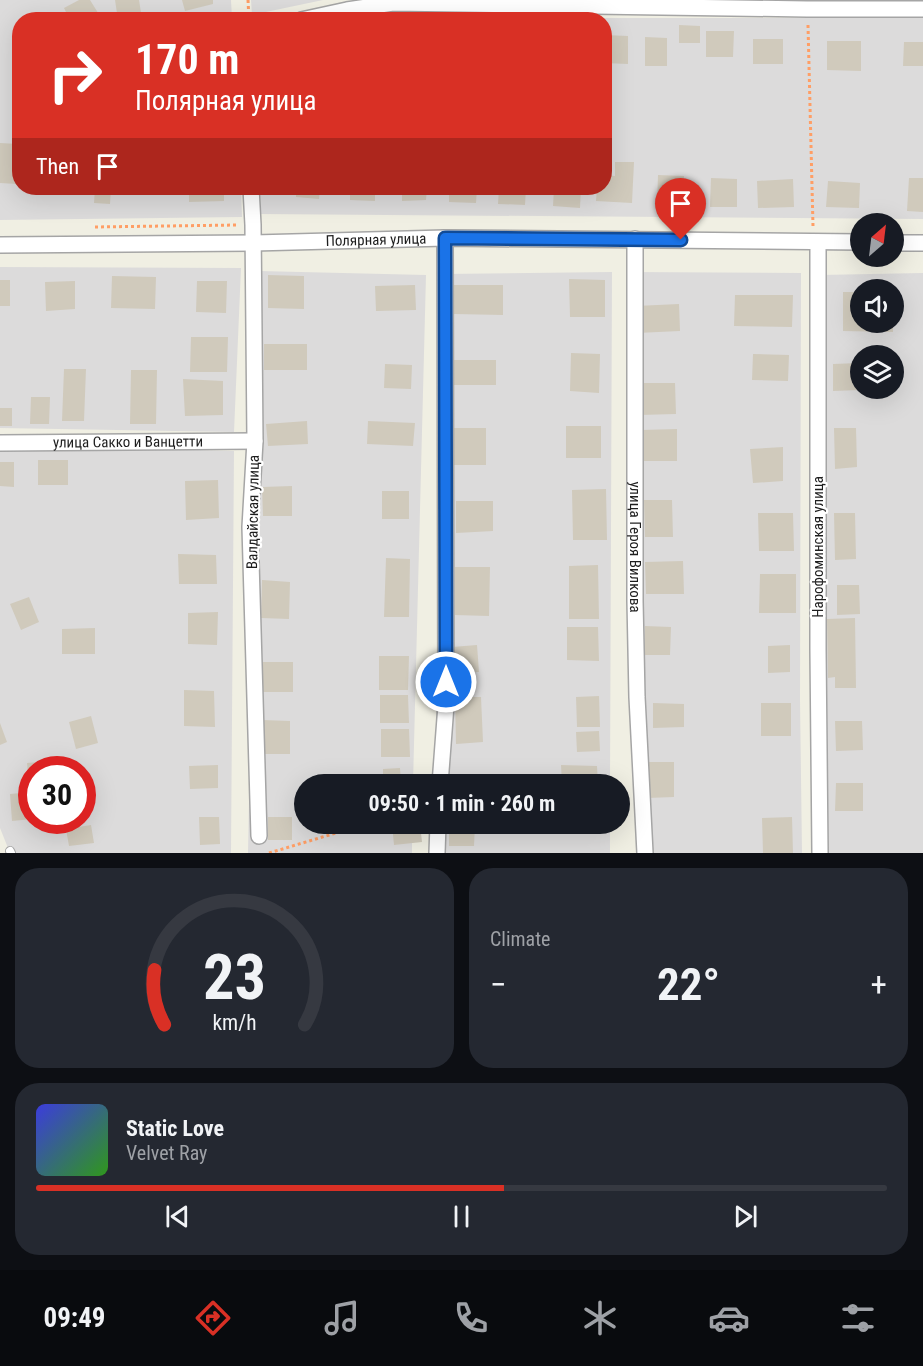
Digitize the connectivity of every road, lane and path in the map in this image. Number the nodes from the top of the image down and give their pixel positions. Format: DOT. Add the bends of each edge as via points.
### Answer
graph roads {
  1 [pos="807,9"];
  2 [pos="923,9"];
  3 [pos="338,12"];
  4 [pos="251,195"];
  5 [pos="445,238"];
  6 [pos="635,239"];
  7 [pos="818,242"];
  8 [pos="850,242"];
  9 [pos="253,243"];
  10 [pos="904,243"];
  11 [pos="923,243"];
  12 [pos="0,245"];
  13 [pos="255,441"];
  14 [pos="0,443"];
  15 [pos="441,774"];
  16 [pos="330,834"];
  17 [pos="438,834"];
  18 [pos="259,836"];
  19 [pos="269,853"];
  20 [pos="437,853"];
  21 [pos="645,853"];
  22 [pos="820,853"];
  1 -- 2 [label="street"];
  1 -- 3 [label="street" via="393,3"];
  1 -- 7 [label="path" via="813,226"];
  4 -- 9 [label="street, Валдайская улица"];
  5 -- 6 [label="street, Полярная улица"];
  5 -- 9 [label="street, Полярная улица"];
  5 -- 15 [label="street" via="446,705"];
  6 -- 7 [label="street, Полярная улица"];
  6 -- 21 [label="street, улица Героя Вилкова" via="635,601"];
  7 -- 8 [label="street, Полярная улица"];
  7 -- 22 [label="street, Нарофоминская улица"];
  9 -- 12 [label="street, Полярная улица"];
  9 -- 13 [label="street, Валдайская улица"];
  10 -- 11 [label="street"];
  13 -- 14 [label="street, улица Сакко и Ванцетти"];
  13 -- 18 [label="street, Валдайская улица" via="250,527"];
  16 -- 19 [label="path"];
  17 -- 20 [label="street"];
}
